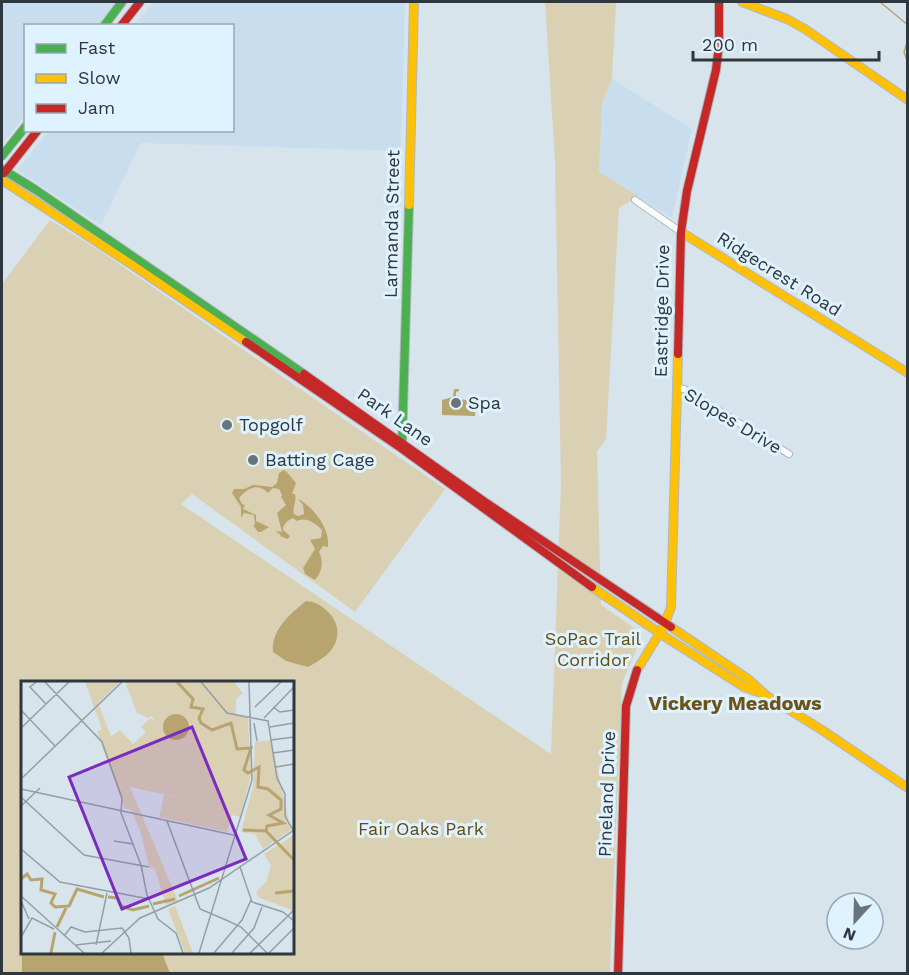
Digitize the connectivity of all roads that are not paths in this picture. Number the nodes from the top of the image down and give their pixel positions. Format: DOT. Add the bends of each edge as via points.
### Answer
graph roads {
  1 [pos="122,2"];
  2 [pos="140,2"];
  3 [pos="414,2"];
  4 [pos="719,2"];
  5 [pos="742,2"];
  6 [pos="106,24"];
  7 [pos="123,24"];
  8 [pos="908,100"];
  9 [pos="24,128"];
  10 [pos="36,132"];
  11 [pos="2,156"];
  12 [pos="3,174"];
  13 [pos="635,200"];
  14 [pos="681,232"];
  15 [pos="908,373"];
  16 [pos="677,388"];
  17 [pos="403,416"];
  18 [pos="388,432"];
  19 [pos="402,445"];
  20 [pos="789,454"];
  21 [pos="497,514"];
  22 [pos="557,549"];
  23 [pos="551,558"];
  24 [pos="665,624"];
  25 [pos="660,633"];
  26 [pos="767,696"];
  27 [pos="908,788"];
  28 [pos="618,974"];
  1 -- 6 [label="main road"];
  2 -- 7 [label="main road"];
  3 -- 17 [label="main road, Larmanda Street"];
  4 -- 14 [label="main road, Eastridge Drive" via="715,72"];
  5 -- 8 [label="main road" via="805,29"];
  9 -- 11 [label="main road"];
  10 -- 12 [label="main road"];
  12 -- 18 [label="main road, Park Lane"];
  12 -- 19 [label="main road, Park Lane"];
  13 -- 14 [label="street, Ridgecrest Road"];
  14 -- 15 [label="main road, Ridgecrest Road"];
  14 -- 16 [label="main road, Eastridge Drive"];
  16 -- 20 [label="street, Slopes Drive"];
  16 -- 24 [label="main road, Eastridge Drive" via="672,598"];
  17 -- 18 [label="main road" via="399,426"];
  17 -- 19 [label="main road, Larmanda Street"];
  18 -- 19 [label="main road, Park Lane"];
  19 -- 21 [label="main road, Park Lane"];
  21 -- 22 [label="main road, Park Lane"];
  21 -- 23 [label="main road, Park Lane"];
  22 -- 23 [label="main road"];
  22 -- 24 [label="main road, Park Lane"];
  23 -- 25 [label="main road, Park Lane"];
  24 -- 25 [label="main road, Pineland Drive"];
  24 -- 26 [label="main road, Park Lane"];
  25 -- 26 [label="main road, Park Lane" via="744,687"];
  25 -- 28 [label="main road, Pineland Drive" via="638,668 626,706"];
  26 -- 27 [label="main road, Park Lane"];
}
